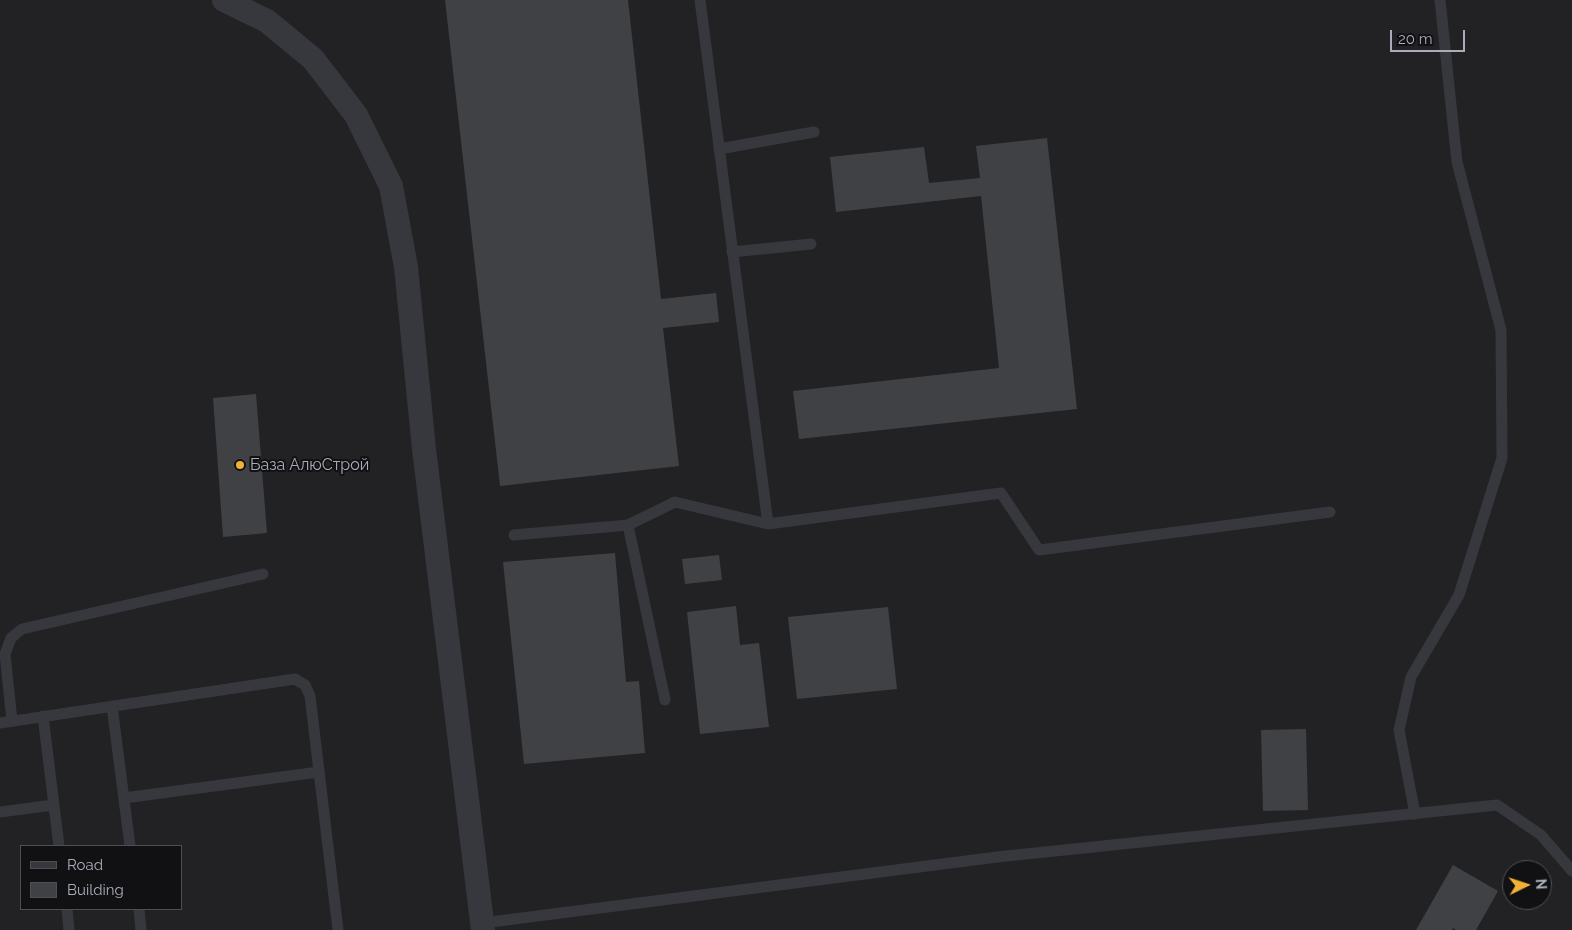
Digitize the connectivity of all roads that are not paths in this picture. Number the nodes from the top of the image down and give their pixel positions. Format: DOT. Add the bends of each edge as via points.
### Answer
graph roads {
  1 [pos="224,0"];
  2 [pos="700,0"];
  3 [pos="1440,0"];
  4 [pos="814,132"];
  5 [pos="719,149"];
  6 [pos="810,244"];
  7 [pos="732,252"];
  8 [pos="1330,512"];
  9 [pos="768,524"];
  10 [pos="628,525"];
  11 [pos="514,535"];
  12 [pos="263,574"];
  13 [pos="666,700"];
  14 [pos="112,706"];
  15 [pos="43,716"];
  16 [pos="12,721"];
  17 [pos="0,722"];
  18 [pos="319,772"];
  19 [pos="124,798"];
  20 [pos="53,805"];
  21 [pos="0,812"];
  22 [pos="1415,814"];
  23 [pos="59,845"];
  24 [pos="130,845"];
  25 [pos="1572,871"];
  26 [pos="66,910"];
  27 [pos="139,910"];
  28 [pos="483,926"];
  29 [pos="69,930"];
  30 [pos="141,930"];
  31 [pos="338,930"];
  1 -- 28 [label="street" via="267,21 313,59 356,115 391,186 406,268"];
  2 -- 5 [label="lane"];
  3 -- 22 [label="lane" via="1458,162 1501,330 1502,458 1459,595 1411,677 1399,730"];
  4 -- 5 [label="lane"];
  5 -- 7 [label="lane"];
  6 -- 7 [label="lane"];
  7 -- 9 [label="lane"];
  8 -- 9 [label="lane" via="1039,550 1001,493"];
  9 -- 10 [label="lane" via="675,502"];
  10 -- 11 [label="lane"];
  10 -- 13 [label="lane"];
  12 -- 16 [label="lane" via="22,628 11,638 5,654"];
  14 -- 15 [label="lane"];
  14 -- 18 [label="lane" via="295,679 305,685 310,696"];
  14 -- 19 [label="lane"];
  15 -- 16 [label="lane"];
  15 -- 20 [label="lane"];
  16 -- 17 [label="lane"];
  18 -- 19 [label="lane"];
  18 -- 31 [label="lane"];
  19 -- 24 [label="lane"];
  20 -- 21 [label="lane"];
  20 -- 23 [label="lane"];
  22 -- 25 [label="lane" via="1498,806 1541,835"];
  22 -- 28 [label="lane" via="997,857"];
  26 -- 29 [label="lane"];
  27 -- 30 [label="lane"];
}
